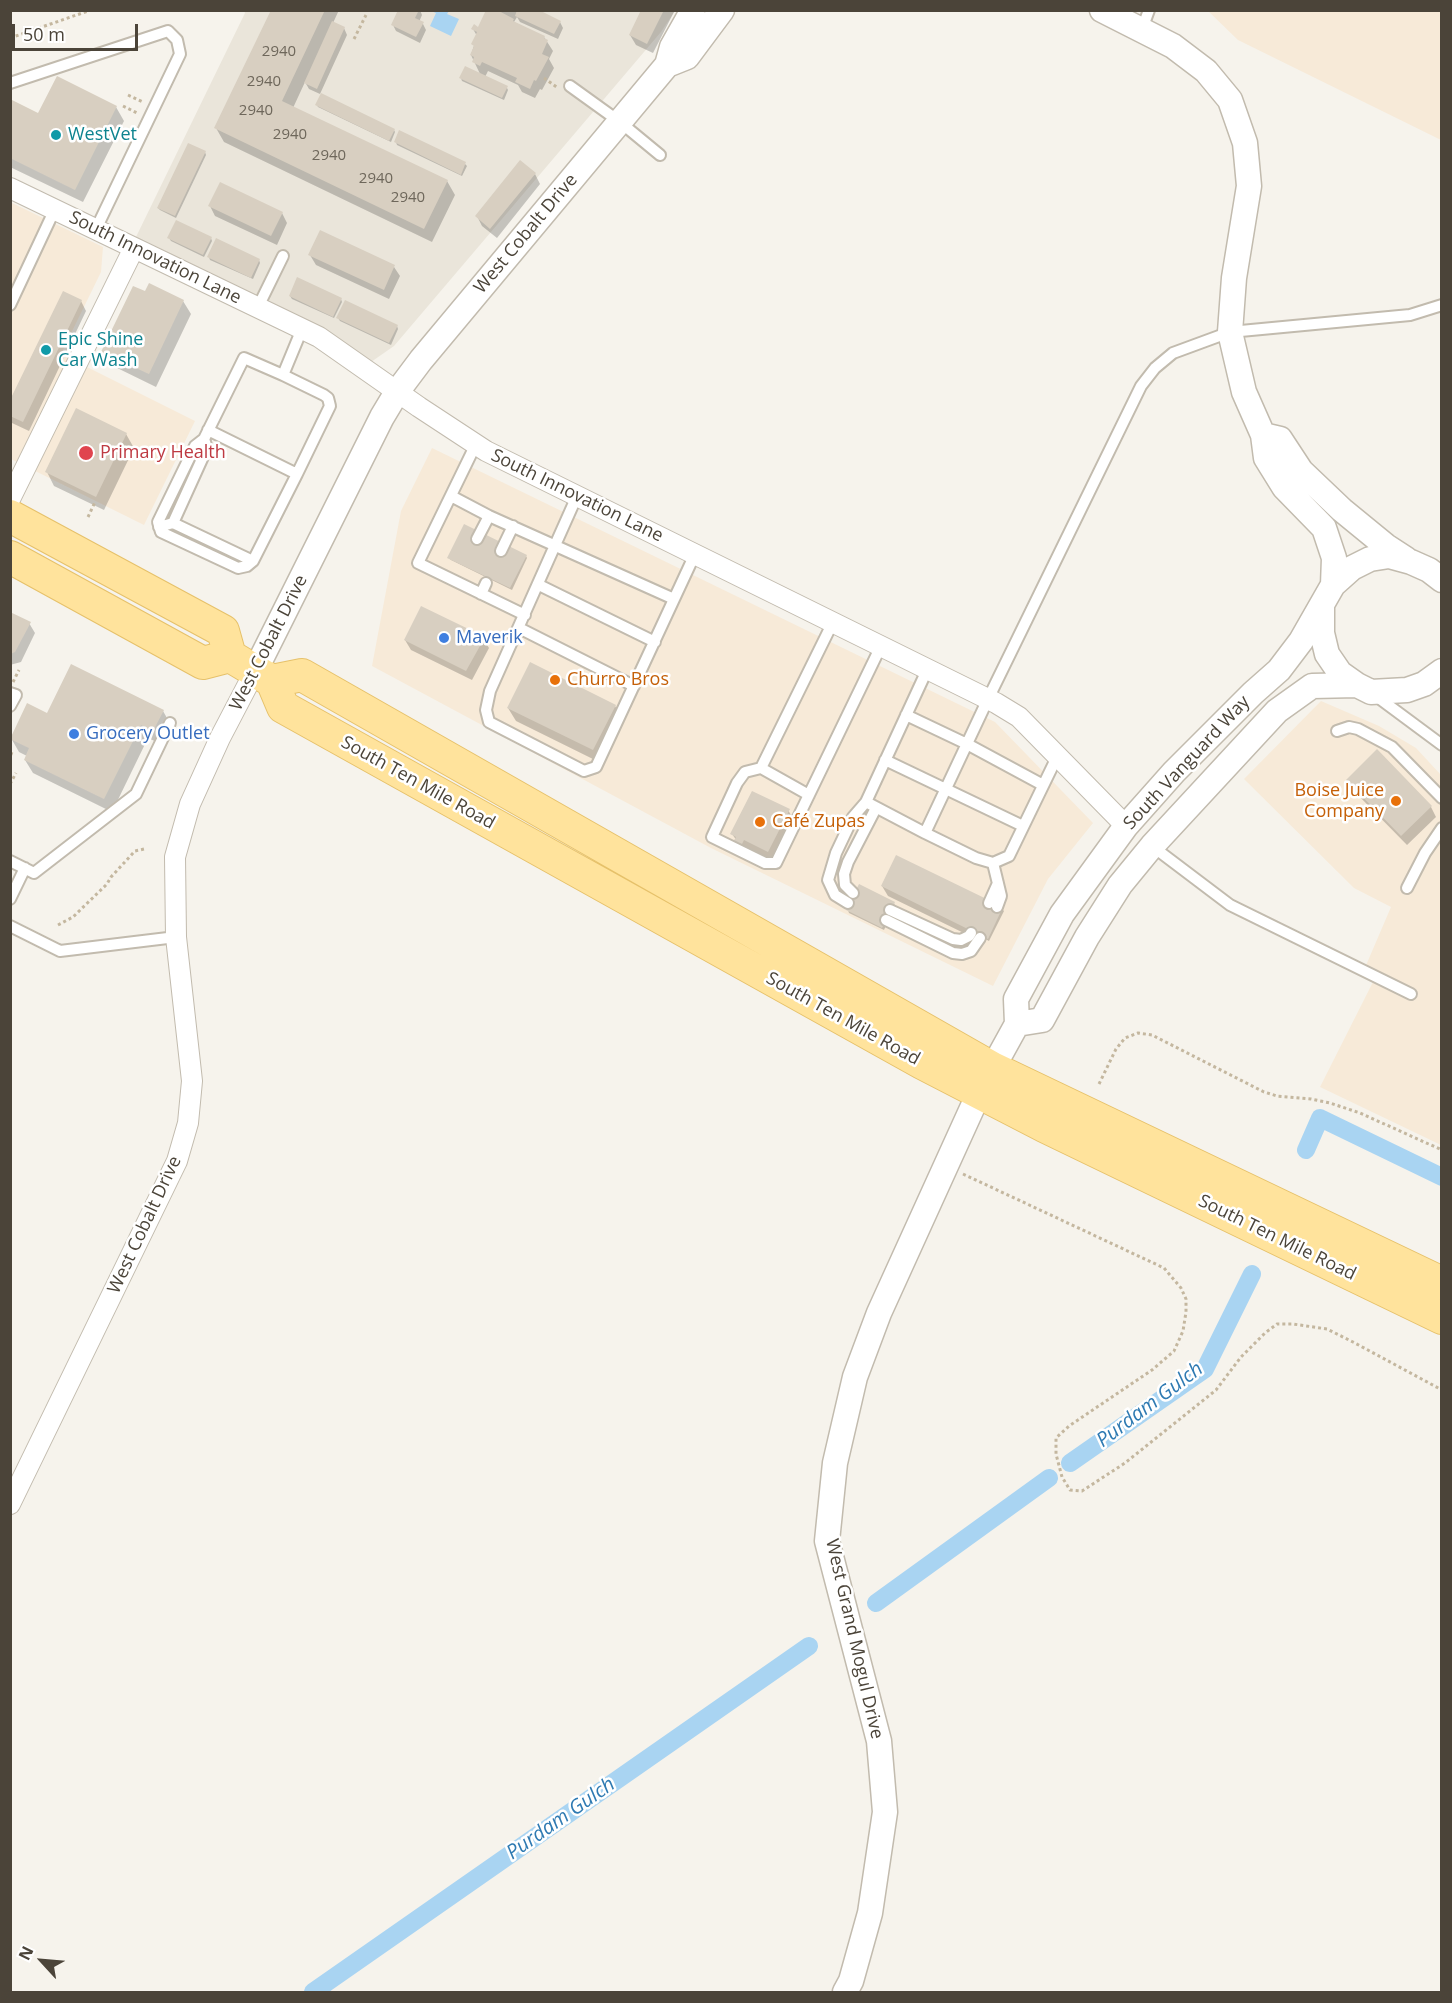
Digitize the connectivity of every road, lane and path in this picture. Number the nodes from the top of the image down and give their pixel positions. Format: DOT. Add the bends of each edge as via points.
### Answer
graph roads {
  1 [pos="91,10"];
  2 [pos="693,10"];
  3 [pos="722,10"];
  4 [pos="1102,10"];
  5 [pos="366,15"];
  6 [pos="1146,20"];
  7 [pos="10,38"];
  8 [pos="354,39"];
  9 [pos="667,64"];
  10 [pos="544,78"];
  11 [pos="10,83"];
  12 [pos="567,90"];
  13 [pos="620,122"];
  14 [pos="660,155"];
  15 [pos="10,188"];
  16 [pos="55,209"];
  17 [pos="96,229"];
  18 [pos="134,248"];
  19 [pos="283,256"];
  20 [pos="10,305"];
  21 [pos="1442,305"];
  22 [pos="258,307"];
  23 [pos="302,328"];
  24 [pos="1230,332"];
  25 [pos="283,375"];
  26 [pos="397,392"];
  27 [pos="206,434"];
  28 [pos="1263,435"];
  29 [pos="476,444"];
  30 [pos="182,473"];
  31 [pos="297,474"];
  32 [pos="193,479"];
  33 [pos="451,496"];
  34 [pos="577,496"];
  35 [pos="10,499"];
  36 [pos="95,502"];
  37 [pos="10,516"];
  38 [pos="489,516"];
  39 [pos="88,517"];
  40 [pos="173,523"];
  41 [pos="513,526"];
  42 [pos="159,527"];
  43 [pos="477,539"];
  44 [pos="555,545"];
  45 [pos="501,551"];
  46 [pos="695,554"];
  47 [pos="10,557"];
  48 [pos="253,561"];
  49 [pos="1411,562"];
  50 [pos="1439,576"];
  51 [pos="486,583"];
  52 [pos="539,585"];
  53 [pos="481,594"];
  54 [pos="1327,594"];
  55 [pos="674,599"];
  56 [pos="525,615"];
  57 [pos="833,622"];
  58 [pos="519,628"];
  59 [pos="654,642"];
  60 [pos="881,646"];
  61 [pos="928,668"];
  62 [pos="252,669"];
  63 [pos="1442,671"];
  64 [pos="634,686"];
  65 [pos="1364,689"];
  66 [pos="10,693"];
  67 [pos="988,699"];
  68 [pos="10,706"];
  69 [pos="906,715"];
  70 [pos="170,723"];
  71 [pos="1337,731"];
  72 [pos="967,744"];
  73 [pos="1442,745"];
  74 [pos="10,753"];
  75 [pos="15,755"];
  76 [pos="1057,757"];
  77 [pos="885,760"];
  78 [pos="761,768"];
  79 [pos="16,773"];
  80 [pos="10,784"];
  81 [pos="1043,785"];
  82 [pos="946,788"];
  83 [pos="809,795"];
  84 [pos="1442,798"];
  85 [pos="866,802"];
  86 [pos="876,808"];
  87 [pos="1023,826"];
  88 [pos="1126,826"];
  89 [pos="1442,828"];
  90 [pos="925,833"];
  91 [pos="1152,846"];
  92 [pos="144,849"];
  93 [pos="10,861"];
  94 [pos="993,863"];
  95 [pos="25,868"];
  96 [pos="1407,888"];
  97 [pos="10,899"];
  98 [pos="993,905"];
  99 [pos="888,915"];
  100 [pos="58,925"];
  101 [pos="10,926"];
  102 [pos="976,935"];
  103 [pos="176,937"];
  104 [pos="1411,994"];
  105 [pos="1017,1024"];
  106 [pos="986,1080"];
  107 [pos="1099,1084"];
  108 [pos="1442,1150"];
  109 [pos="960,1173"];
  110 [pos="1442,1283"];
  111 [pos="1442,1318"];
  112 [pos="1442,1390"];
  113 [pos="10,1504"];
  114 [pos="845,1992"];
  1 -- 7 [label="path"];
  2 -- 9 [label="street, West Cobalt Drive"];
  3 -- 9 [label="street, West Cobalt Drive" via="687,57"];
  4 -- 6 [label="street"];
  5 -- 8 [label="path"];
  6 -- 24 [label="street" via="1206,71 1230,100 1245,143 1250,186 1234,278"];
  9 -- 13 [label="street, West Cobalt Drive"];
  10 -- 12 [label="path"];
  11 -- 17 [label="lane" via="168,31 177,40 180,54"];
  12 -- 13 [label="lane"];
  13 -- 14 [label="lane"];
  13 -- 26 [label="street, West Cobalt Drive"];
  15 -- 16 [label="street, South Innovation Lane"];
  16 -- 17 [label="street, South Innovation Lane"];
  16 -- 20 [label="lane"];
  17 -- 18 [label="street, South Innovation Lane"];
  18 -- 22 [label="street, South Innovation Lane"];
  18 -- 35 [label="street"];
  19 -- 22 [label="lane"];
  21 -- 24 [label="lane" via="1410,315"];
  22 -- 23 [label="street, South Innovation Lane"];
  23 -- 25 [label="lane"];
  23 -- 26 [label="street, South Innovation Lane"];
  24 -- 28 [label="street" via="1244,392"];
  24 -- 67 [label="lane" via="1173,353 1141,386"];
  25 -- 27 [label="lane" via="244,358"];
  25 -- 31 [label="lane" via="324,395 330,406"];
  26 -- 29 [label="street, South Innovation Lane"];
  26 -- 62 [label="street, West Cobalt Drive"];
  27 -- 30 [label="lane" via="195,446"];
  27 -- 31 [label="lane"];
  27 -- 32 [label="lane" via="207,448"];
  28 -- 49 [label="street" via="1280,439 1301,471 1342,510"];
  28 -- 54 [label="street" via="1266,459 1284,487 1324,528 1334,558"];
  29 -- 33 [label="lane"];
  29 -- 34 [label="street, South Innovation Lane"];
  30 -- 32 [label="lane"];
  30 -- 42 [label="lane"];
  31 -- 48 [label="lane"];
  32 -- 40 [label="lane"];
  33 -- 38 [label="lane"];
  33 -- 53 [label="lane" via="418,562 458,576"];
  34 -- 44 [label="lane"];
  34 -- 46 [label="street, South Innovation Lane"];
  36 -- 39 [label="path"];
  37 -- 62 [label="main road" via="223,631"];
  38 -- 41 [label="lane"];
  38 -- 43 [label="lane"];
  40 -- 42 [label="lane"];
  40 -- 48 [label="lane"];
  41 -- 44 [label="lane"];
  41 -- 45 [label="lane"];
  42 -- 48 [label="lane" via="166,536 238,568"];
  44 -- 52 [label="lane"];
  44 -- 55 [label="lane"];
  46 -- 55 [label="lane"];
  46 -- 57 [label="street, South Innovation Lane"];
  47 -- 62 [label="main road, South Ten Mile Road" via="203,663"];
  49 -- 50 [label="street"];
  49 -- 54 [label="street" via="1389,556 1370,559 1352,568"];
  51 -- 53 [label="lane"];
  52 -- 56 [label="lane"];
  52 -- 59 [label="lane"];
  53 -- 56 [label="lane"];
  54 -- 65 [label="street" via="1322,633 1327,654 1340,673"];
  54 -- 88 [label="street, South Vanguard Way" via="1302,641 1279,670 1174,772"];
  55 -- 59 [label="lane"];
  56 -- 58 [label="lane"];
  57 -- 60 [label="street, South Innovation Lane"];
  57 -- 78 [label="lane"];
  58 -- 64 [label="lane"];
  58 -- 64 [label="lane" via="490,691 486,710 489,722 584,771 596,767"];
  59 -- 64 [label="lane"];
  60 -- 61 [label="street, South Innovation Lane"];
  60 -- 83 [label="lane"];
  61 -- 67 [label="street, South Innovation Lane"];
  61 -- 69 [label="lane"];
  62 -- 103 [label="street, West Cobalt Drive" via="190,804 175,857"];
  62 -- 106 [label="main road, South Ten Mile Road" via="302,675"];
  63 -- 65 [label="street, South Vanguard Way" via="1425,684 1407,690"];
  65 -- 73 [label="lane"];
  65 -- 91 [label="street, South Vanguard Way" via="1312,686 1277,711"];
  66 -- 68 [label="lane" via="16,695"];
  67 -- 72 [label="lane"];
  67 -- 76 [label="street, South Innovation Lane" via="1019,717"];
  69 -- 72 [label="lane"];
  69 -- 77 [label="lane"];
  70 -- 95 [label="lane" via="136,794 34,873"];
  71 -- 84 [label="lane" via="1358,729 1392,747"];
  72 -- 81 [label="lane"];
  72 -- 82 [label="lane"];
  74 -- 75 [label="path"];
  76 -- 81 [label="lane"];
  76 -- 88 [label="street, South Innovation Lane"];
  77 -- 82 [label="lane"];
  77 -- 85 [label="lane"];
  78 -- 83 [label="lane"];
  78 -- 83 [label="lane" via="745,772 737,783 712,837 765,863 776,863"];
  79 -- 80 [label="path"];
  81 -- 87 [label="lane"];
  82 -- 87 [label="lane"];
  82 -- 90 [label="lane"];
  85 -- 86 [label="lane"];
  85 -- 86 [label="lane" via="853,817 836,853 828,880 835,895 850,898 844,874"];
  86 -- 90 [label="lane"];
  87 -- 94 [label="lane" via="1009,856"];
  88 -- 105 [label="street, South Vanguard Way" via="1062,914 1016,999"];
  89 -- 96 [label="lane"];
  90 -- 94 [label="lane"];
  91 -- 104 [label="lane" via="1230,905"];
  91 -- 105 [label="street, South Vanguard Way" via="1120,885 1087,937 1042,1020"];
  92 -- 100 [label="path" via="135,851 73,917"];
  93 -- 95 [label="lane"];
  94 -- 98 [label="lane" via="998,883"];
  95 -- 97 [label="lane"];
  99 -- 102 [label="lane" via="953,952 971,951"];
  101 -- 103 [label="lane" via="60,951"];
  103 -- 113 [label="street, West Cobalt Drive" via="192,1081 189,1123 177,1161"];
  105 -- 106 [label="street, South Vanguard Way"];
  106 -- 110 [label="main road, South Ten Mile Road"];
  106 -- 111 [label="main road, South Ten Mile Road" via="1044,1126"];
  106 -- 114 [label="street, West Grand Mogul Drive" via="879,1313 855,1377 835,1463 827,1541 879,1742 885,1812 870,1913"];
  107 -- 108 [label="path" via="1125,1038 1138,1033 1152,1035 1264,1092 1330,1103"];
  109 -- 112 [label="path" via="1164,1268 1186,1299 1183,1331 1174,1351 1056,1438 1062,1477 1070,1491 1082,1491 1125,1463 1216,1390 1241,1357 1277,1324 1328,1329"];
}
